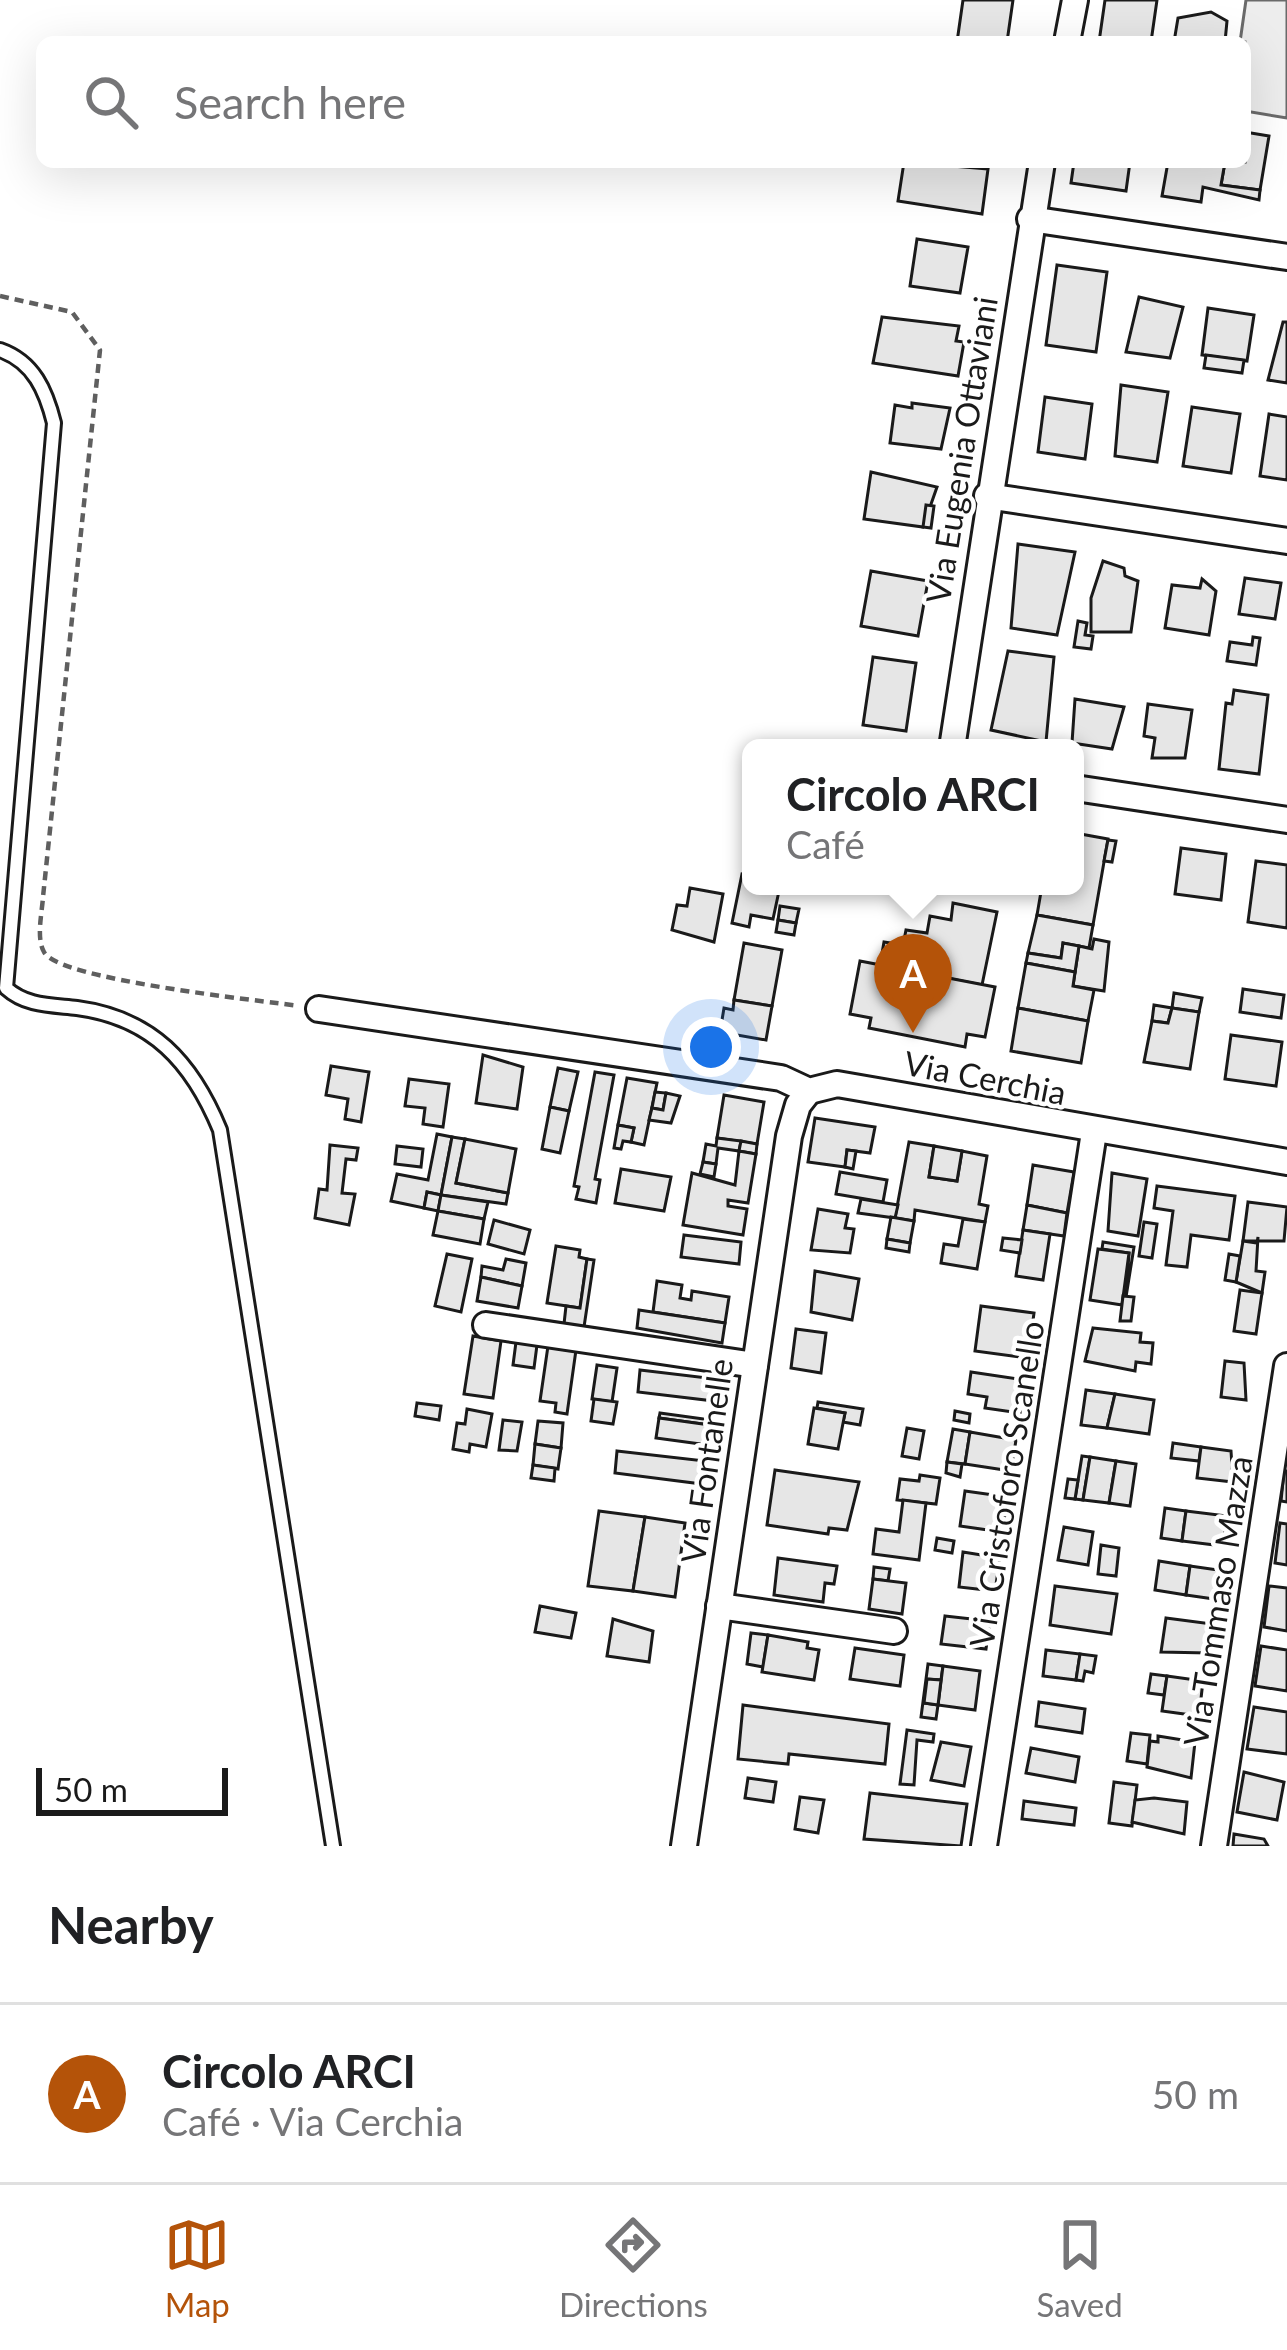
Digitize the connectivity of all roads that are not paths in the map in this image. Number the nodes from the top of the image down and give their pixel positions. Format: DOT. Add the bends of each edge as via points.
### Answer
graph roads {
  1 [pos="1075,0"];
  2 [pos="1068,36"];
  3 [pos="1041,168"];
  4 [pos="1030,219"];
  5 [pos="1287,257"];
  6 [pos="0,350"];
  7 [pos="987,496"];
  8 [pos="1287,541"];
  9 [pos="953,739"];
  10 [pos="1084,789"];
  11 [pos="1287,820"];
  12 [pos="319,1009"];
  13 [pos="809,1091"];
  14 [pos="1094,1132"];
  15 [pos="1287,1162"];
  16 [pos="486,1325"];
  17 [pos="755,1365"];
  18 [pos="1287,1366"];
  19 [pos="719,1606"];
  20 [pos="894,1631"];
  21 [pos="333,1846"];
  22 [pos="684,1846"];
  23 [pos="984,1846"];
  24 [pos="1214,1846"];
  1 -- 2 [label="street"];
  3 -- 4 [label="street, Via Eugenia Ottaviani"];
  4 -- 5 [label="street"];
  4 -- 7 [label="street, Via Eugenia Ottaviani"];
  6 -- 21 [label="lane" via="31,370 54,423 6,988 21,1001 142,1025 202,1087 220,1130"];
  7 -- 8 [label="street"];
  7 -- 9 [label="street, Via Eugenia Ottaviani"];
  10 -- 11 [label="street"];
  12 -- 13 [label="street, Via Cerchia" via="585,1045 781,1078"];
  13 -- 14 [label="street, Via Cerchia" via="837,1084"];
  13 -- 17 [label="street, Via Fontanelle" via="789,1136"];
  14 -- 15 [label="street, Via Cerchia"];
  14 -- 23 [label="street, Via Cristoforo Scanello"];
  16 -- 17 [label="street"];
  17 -- 19 [label="street, Via Fontanelle"];
  18 -- 24 [label="street, Via Tommaso Mazza"];
  19 -- 20 [label="street"];
  19 -- 22 [label="street, Via Fontanelle"];
}
